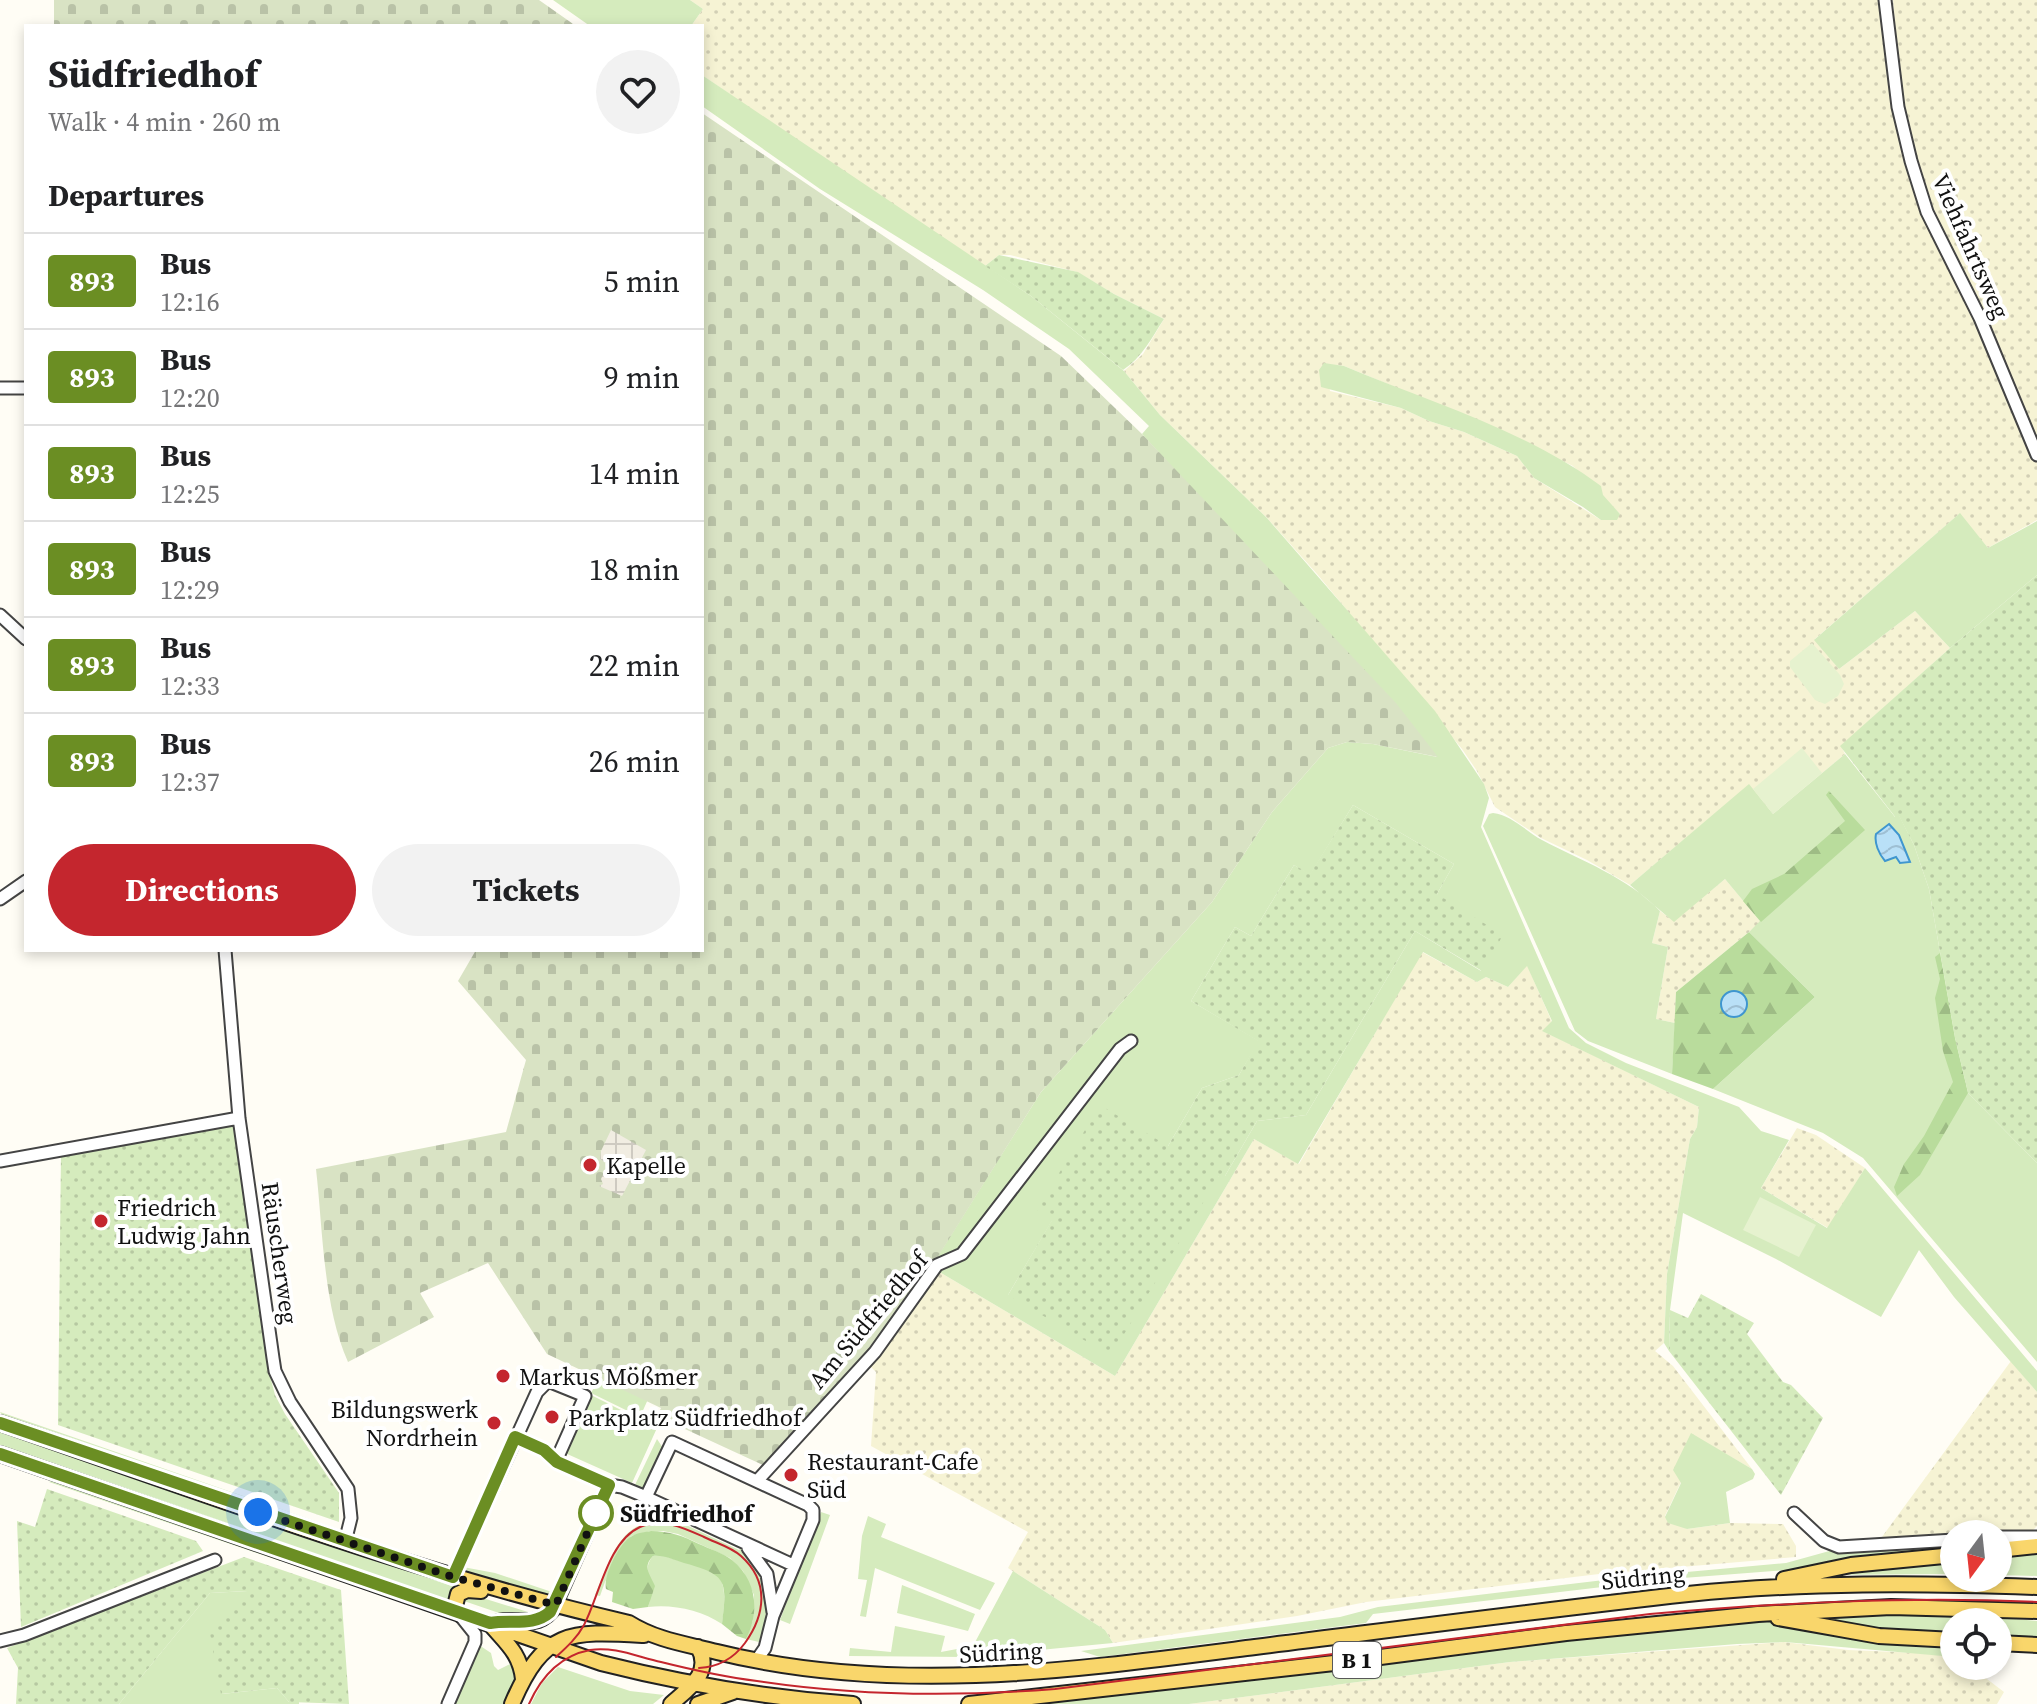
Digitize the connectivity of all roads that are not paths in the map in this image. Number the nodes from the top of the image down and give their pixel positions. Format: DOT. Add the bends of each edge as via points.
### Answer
graph roads {
  1 [pos="1885,0"];
  2 [pos="0,388"];
  3 [pos="24,388"];
  4 [pos="2037,455"];
  5 [pos="0,615"];
  6 [pos="24,637"];
  7 [pos="24,882"];
  8 [pos="0,899"];
  9 [pos="225,952"];
  10 [pos="1131,1041"];
  11 [pos="239,1118"];
  12 [pos="0,1161"];
  13 [pos="0,1423"];
  14 [pos="515,1437"];
  15 [pos="0,1454"];
  16 [pos="556,1461"];
  17 [pos="757,1481"];
  18 [pos="609,1485"];
  19 [pos="646,1497"];
  20 [pos="1794,1513"];
  21 [pos="2012,1537"];
  22 [pos="2037,1537"];
  23 [pos="1940,1541"];
  24 [pos="345,1542"];
  25 [pos="742,1542"];
  26 [pos="2037,1546"];
  27 [pos="2012,1549"];
  28 [pos="1940,1556"];
  29 [pos="215,1560"];
  30 [pos="793,1565"];
  31 [pos="453,1577"];
  32 [pos="2037,1587"];
  33 [pos="1732,1590"];
  34 [pos="497,1591"];
  35 [pos="556,1605"];
  36 [pos="2037,1611"];
  37 [pos="459,1614"];
  38 [pos="1758,1614"];
  39 [pos="773,1616"];
  40 [pos="490,1623"];
  41 [pos="648,1635"];
  42 [pos="1940,1639"];
  43 [pos="0,1641"];
  44 [pos="2012,1644"];
  45 [pos="551,1645"];
  46 [pos="2037,1645"];
  47 [pos="698,1647"];
  48 [pos="756,1661"];
  49 [pos="523,1679"];
  50 [pos="693,1684"];
  51 [pos="737,1691"];
  52 [pos="448,1704"];
  53 [pos="512,1704"];
  54 [pos="671,1704"];
  55 [pos="698,1704"];
  56 [pos="853,1704"];
  57 [pos="969,1704"];
  1 -- 4 [label="street, Viehfahrtsweg" via="1898,107 1927,212 1980,318"];
  2 -- 3 [label="street"];
  5 -- 6 [label="street"];
  7 -- 8 [label="street"];
  9 -- 11 [label="street, Räuscherweg"];
  10 -- 17 [label="street, Am Südfriedhof" via="962,1254 937,1265 875,1352"];
  11 -- 12 [label="street"];
  11 -- 24 [label="street, Räuscherweg" via="275,1371 348,1489 351,1511"];
  13 -- 24 [label="main road, Südring"];
  14 -- 16 [label="street"];
  14 -- 16 [label="street" via="543,1383 585,1396"];
  14 -- 31 [label="street"];
  15 -- 37 [label="main road"];
  16 -- 18 [label="street"];
  17 -- 19 [label="street" via="672,1442"];
  17 -- 30 [label="street" via="813,1510"];
  18 -- 19 [label="street"];
  18 -- 35 [label="street"];
  19 -- 25 [label="street"];
  20 -- 23 [label="street" via="1824,1541 1839,1547"];
  21 -- 22 [label="street"];
  24 -- 31 [label="main road, Südring"];
  25 -- 30 [label="street"];
  25 -- 39 [label="street" via="767,1574"];
  26 -- 27 [label="main road"];
  28 -- 33 [label="main road" via="1851,1565"];
  29 -- 43 [label="street"];
  30 -- 39 [label="street"];
  31 -- 34 [label="main road, Südring"];
  32 -- 33 [label="main road, Südring / B 1" via="1891,1584"];
  33 -- 48 [label="main road, Südring / B 1" via="1082,1670 905,1677"];
  34 -- 35 [label="main road, Südring"];
  34 -- 37 [label="main road" via="458,1594"];
  35 -- 40 [label="main road" via="534,1622"];
  35 -- 41 [label="main road, Südring" via="629,1623"];
  36 -- 38 [label="main road, Südring / B 1" via="1891,1607"];
  37 -- 40 [label="main road"];
  37 -- 52 [label="street" via="475,1642"];
  38 -- 42 [label="main road" via="1879,1636"];
  38 -- 57 [label="main road, Südring / B 1"];
  39 -- 48 [label="street"];
  40 -- 45 [label="main road"];
  40 -- 49 [label="main road" via="516,1652"];
  41 -- 45 [label="main road, B 1" via="579,1633"];
  41 -- 47 [label="main road, Südring / B 1"];
  44 -- 46 [label="main road"];
  45 -- 49 [label="main road"];
  45 -- 50 [label="main road" via="601,1663"];
  47 -- 48 [label="main road, Südring / B 1"];
  47 -- 50 [label="main road" via="703,1668"];
  49 -- 53 [label="main road"];
  50 -- 51 [label="main road"];
  50 -- 54 [label="main road"];
  51 -- 55 [label="main road"];
  51 -- 56 [label="main road"];
}
